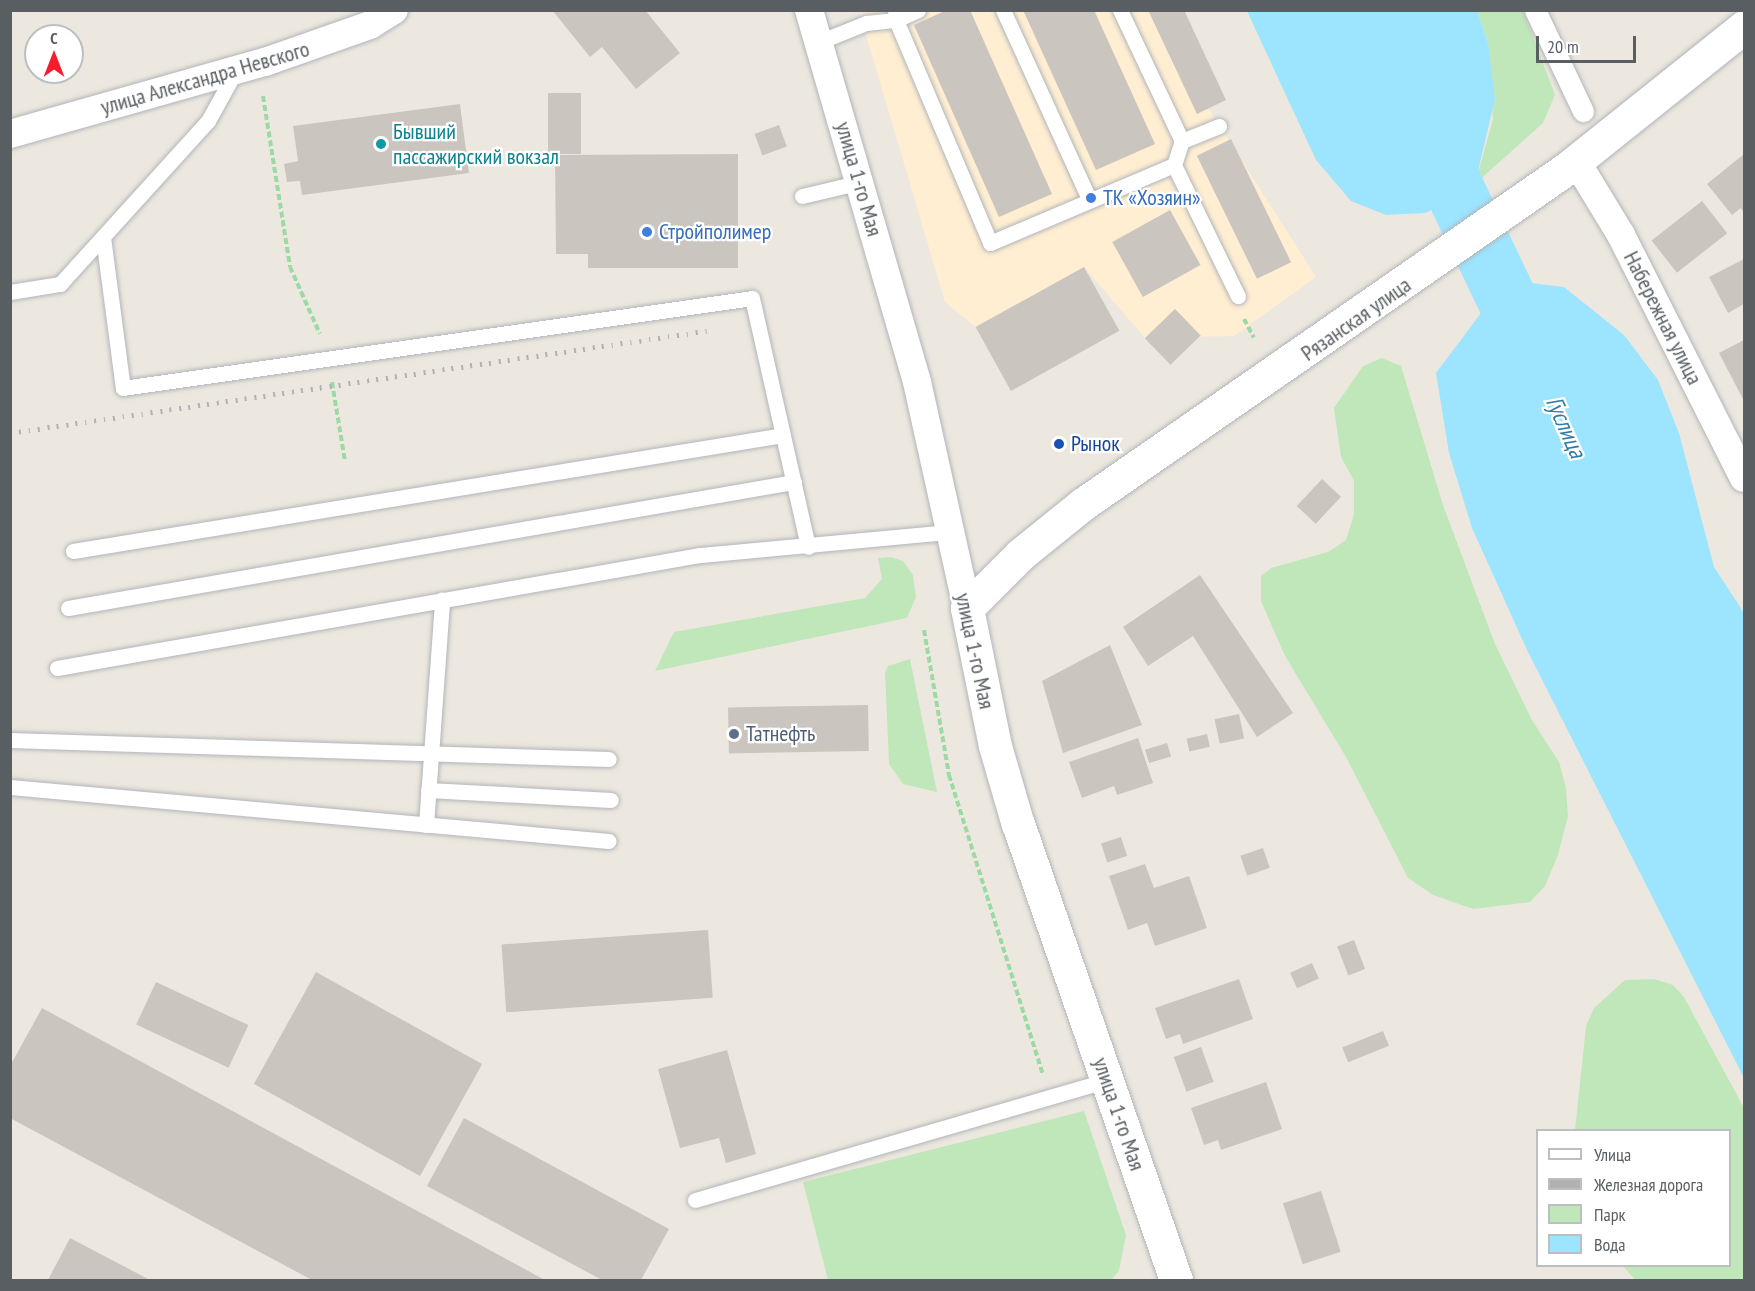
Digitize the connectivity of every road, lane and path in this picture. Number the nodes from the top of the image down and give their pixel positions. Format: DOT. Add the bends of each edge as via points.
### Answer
graph roads {
  1 [pos="394,10"];
  2 [pos="809,10"];
  3 [pos="918,10"];
  4 [pos="1003,10"];
  5 [pos="1120,10"];
  6 [pos="1535,10"];
  7 [pos="896,15"];
  8 [pos="1744,27"];
  9 [pos="819,42"];
  10 [pos="265,62"];
  11 [pos="236,70"];
  12 [pos="1583,111"];
  13 [pos="1218,126"];
  14 [pos="10,134"];
  15 [pos="1182,141"];
  16 [pos="1174,165"];
  17 [pos="1571,165"];
  18 [pos="861,182"];
  19 [pos="802,196"];
  20 [pos="1089,199"];
  21 [pos="103,237"];
  22 [pos="10,292"];
  23 [pos="1238,296"];
  24 [pos="329,361"];
  25 [pos="783,435"];
  26 [pos="345,461"];
  27 [pos="1744,478"];
  28 [pos="794,482"];
  29 [pos="950,532"];
  30 [pos="808,547"];
  31 [pos="73,551"];
  32 [pos="442,600"];
  33 [pos="68,608"];
  34 [pos="967,608"];
  35 [pos="924,630"];
  36 [pos="57,668"];
  37 [pos="10,740"];
  38 [pos="430,753"];
  39 [pos="609,759"];
  40 [pos="10,787"];
  41 [pos="428,790"];
  42 [pos="611,801"];
  43 [pos="426,825"];
  44 [pos="609,841"];
  45 [pos="1108,1080"];
  46 [pos="1049,1096"];
  47 [pos="696,1200"];
  48 [pos="1176,1281"];
  1 -- 10 [label="street, улица Александра Невского" via="352,32"];
  2 -- 9 [label="street, улица 1-го Мая"];
  3 -- 7 [label="lane"];
  4 -- 20 [label="lane"];
  5 -- 15 [label="lane"];
  6 -- 12 [label="street"];
  7 -- 9 [label="lane" via="866,22"];
  7 -- 20 [label="lane" via="990,243"];
  8 -- 17 [label="main road, Рязанская улица"];
  9 -- 18 [label="street, улица 1-го Мая"];
  10 -- 11 [label="street, улица Александра Невского"];
  10 -- 24 [label="path" via="261,113 290,267"];
  11 -- 14 [label="street, улица Александра Невского"];
  11 -- 21 [label="lane" via="208,121"];
  13 -- 15 [label="lane"];
  15 -- 16 [label="lane"];
  16 -- 20 [label="lane"];
  16 -- 23 [label="lane"];
  17 -- 27 [label="street, Набережная улица" via="1621,235"];
  17 -- 34 [label="main road, Рязанская улица" via="1371,309 1083,504 1021,554"];
  18 -- 19 [label="lane"];
  18 -- 29 [label="street, улица 1-го Мая" via="917,382"];
  21 -- 22 [label="lane" via="60,284"];
  21 -- 24 [label="lane" via="123,388"];
  24 -- 25 [label="lane" via="752,298"];
  24 -- 26 [label="path"];
  25 -- 28 [label="lane"];
  25 -- 31 [label="lane"];
  28 -- 30 [label="lane"];
  28 -- 33 [label="lane"];
  29 -- 30 [label="lane"];
  29 -- 34 [label="street, улица 1-го Мая"];
  30 -- 32 [label="lane" via="700,555"];
  32 -- 36 [label="lane"];
  32 -- 38 [label="lane"];
  34 -- 45 [label="main road, улица 1-го Мая" via="995,746 1018,825"];
  35 -- 46 [label="path" via="949,775"];
  37 -- 38 [label="lane"];
  38 -- 39 [label="lane"];
  38 -- 41 [label="lane"];
  40 -- 43 [label="lane"];
  41 -- 42 [label="lane"];
  41 -- 43 [label="lane"];
  43 -- 44 [label="lane"];
  45 -- 46 [label="lane"];
  45 -- 48 [label="main road, улица 1-го Мая"];
  46 -- 47 [label="lane"];
}
